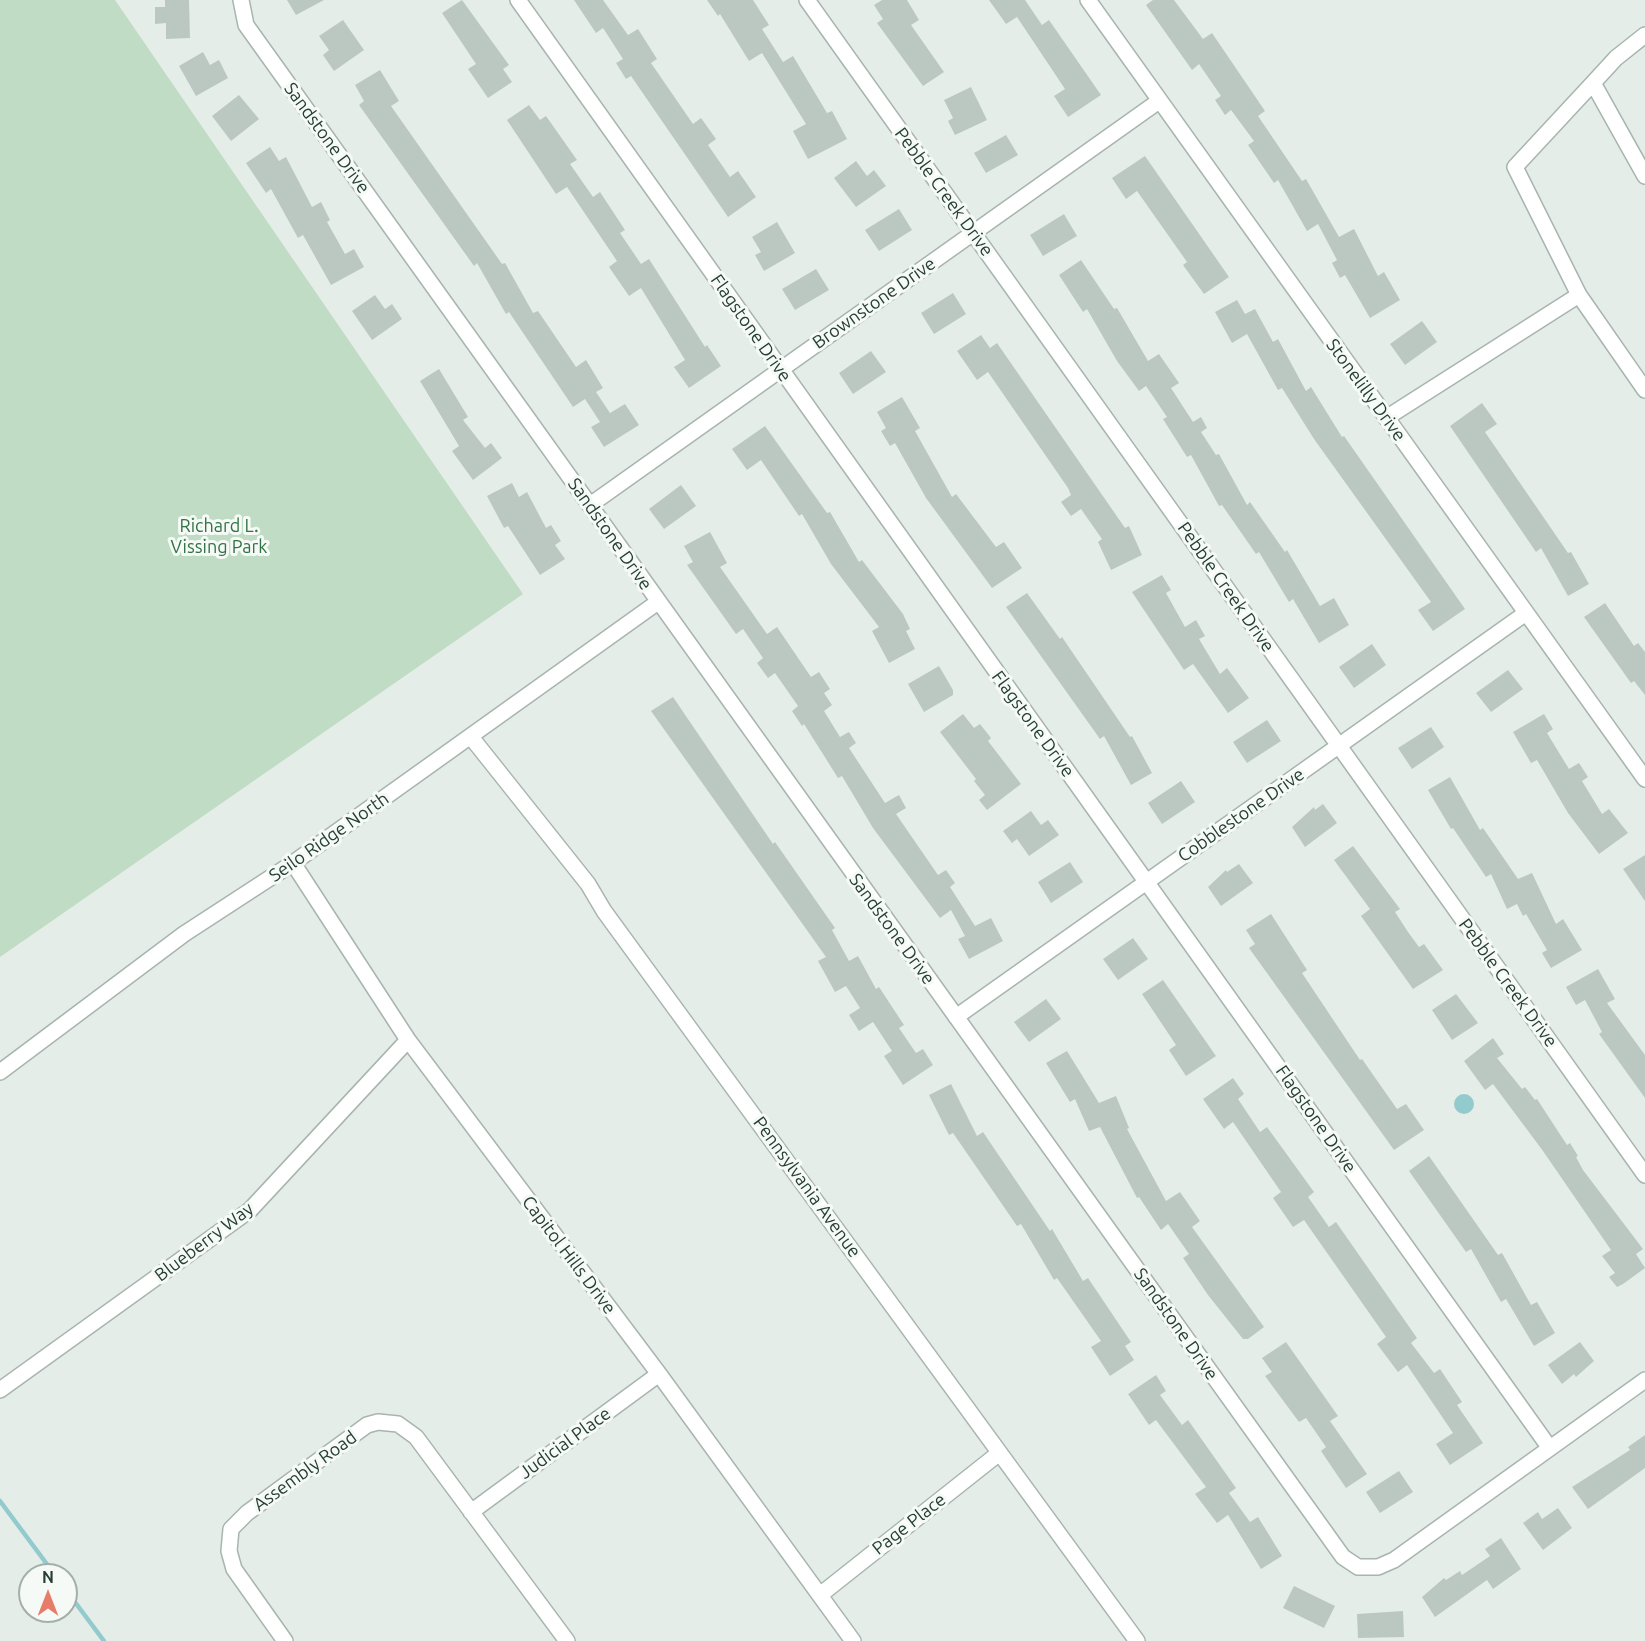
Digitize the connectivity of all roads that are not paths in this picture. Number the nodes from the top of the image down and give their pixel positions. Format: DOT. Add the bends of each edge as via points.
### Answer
graph roads {
  1 [pos="241,0"];
  2 [pos="518,0"];
  3 [pos="807,0"];
  4 [pos="1088,0"];
  5 [pos="1645,35"];
  6 [pos="1593,83"];
  7 [pos="1159,101"];
  8 [pos="1645,176"];
  9 [pos="973,232"];
  10 [pos="1579,295"];
  11 [pos="781,370"];
  12 [pos="1645,390"];
  13 [pos="1386,418"];
  14 [pos="590,506"];
  15 [pos="658,602"];
  16 [pos="1526,613"];
  17 [pos="471,737"];
  18 [pos="1338,745"];
  19 [pos="1645,779"];
  20 [pos="293,863"];
  21 [pos="1147,882"];
  22 [pos="956,1017"];
  23 [pos="408,1040"];
  24 [pos="0,1072"];
  25 [pos="1645,1175"];
  26 [pos="659,1374"];
  27 [pos="1645,1380"];
  28 [pos="0,1390"];
  29 [pos="1549,1447"];
  30 [pos="998,1454"];
  31 [pos="471,1512"];
  32 [pos="820,1595"];
  33 [pos="285,1641"];
  34 [pos="567,1641"];
  35 [pos="853,1641"];
  36 [pos="1137,1641"];
  1 -- 14 [label="street, Sandstone Drive" via="246,25"];
  2 -- 11 [label="street, Flagstone Drive"];
  3 -- 9 [label="street, Pebble Creek Drive"];
  4 -- 7 [label="street, Stonelilly Drive"];
  5 -- 6 [label="street"];
  6 -- 8 [label="street"];
  6 -- 10 [label="street" via="1515,167"];
  7 -- 9 [label="street, Brownstone Drive"];
  7 -- 13 [label="street, Stonelilly Drive"];
  9 -- 11 [label="street, Brownstone Drive"];
  9 -- 18 [label="street, Pebble Creek Drive"];
  10 -- 12 [label="street"];
  10 -- 13 [label="street"];
  11 -- 14 [label="street, Brownstone Drive"];
  11 -- 21 [label="street, Flagstone Drive"];
  13 -- 16 [label="street, Stonelilly Drive"];
  14 -- 15 [label="street, Sandstone Drive"];
  15 -- 17 [label="street, Seilo Ridge North"];
  15 -- 22 [label="street, Sandstone Drive"];
  16 -- 18 [label="street, Cobblestone Drive"];
  16 -- 19 [label="street, Stonelilly Drive"];
  17 -- 20 [label="street, Seilo Ridge North"];
  17 -- 30 [label="street, Pennsylvania Avenue" via="588,884"];
  18 -- 21 [label="street, Cobblestone Drive"];
  18 -- 25 [label="street, Pebble Creek Drive"];
  20 -- 23 [label="street, Capitol Hills Drive"];
  20 -- 24 [label="street, Seilo Ridge North" via="184,934"];
  21 -- 22 [label="street, Cobblestone Drive"];
  21 -- 29 [label="street, Flagstone Drive"];
  22 -- 29 [label="street, Sandstone Drive" via="1343,1557 1358,1567 1378,1567 1394,1560"];
  23 -- 26 [label="street, Capitol Hills Drive"];
  23 -- 28 [label="street, Blueberry Way" via="250,1210"];
  26 -- 31 [label="street, Judicial Place"];
  26 -- 32 [label="street, Capitol Hills Drive"];
  27 -- 29 [label="street, Sandstone Drive"];
  30 -- 32 [label="street, Page Place"];
  30 -- 36 [label="street, Pennsylvania Avenue"];
  31 -- 33 [label="street, Assembly Road" via="416,1437 398,1424 367,1425 231,1529 229,1551 234,1569"];
  31 -- 34 [label="street"];
  32 -- 35 [label="street, Capitol Hills Drive"];
}
